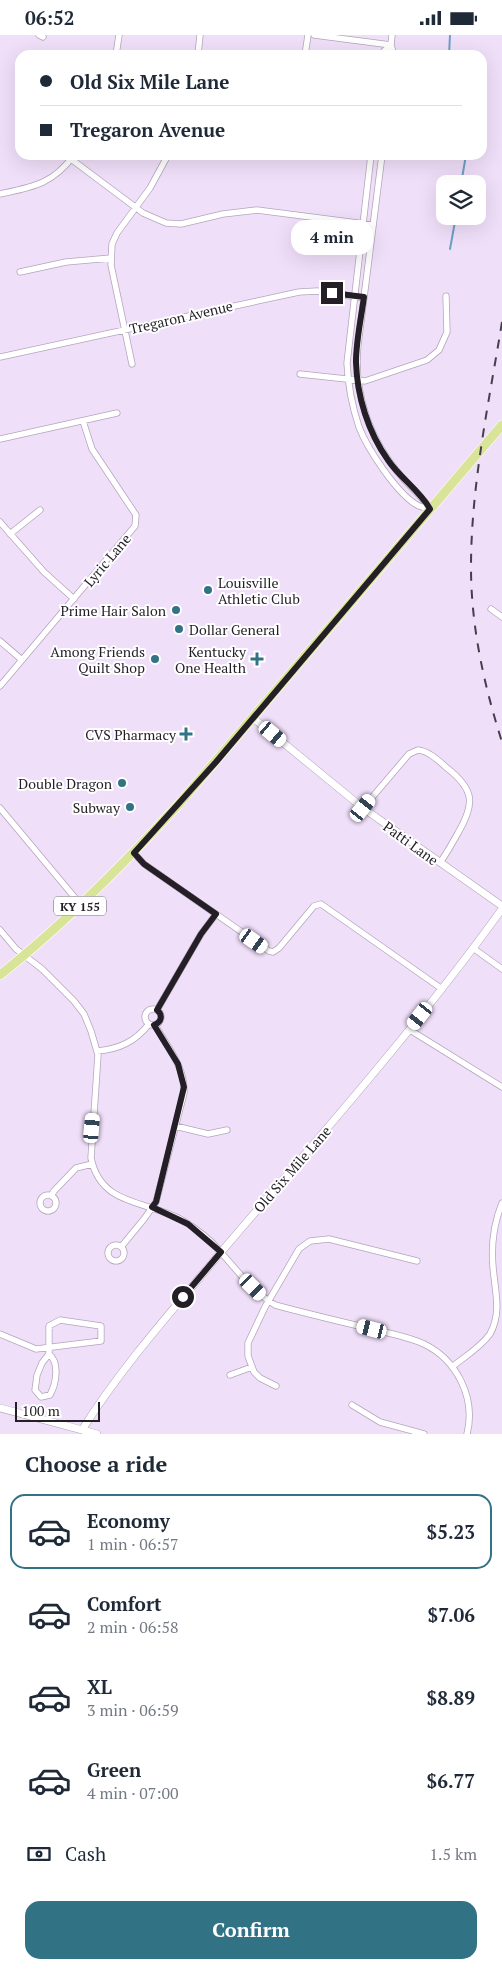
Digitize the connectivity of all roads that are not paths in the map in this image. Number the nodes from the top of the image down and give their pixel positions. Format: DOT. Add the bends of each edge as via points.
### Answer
graph roads {
  1 [pos="119,35"];
  2 [pos="200,35"];
  3 [pos="308,35"];
  4 [pos="314,35"];
  5 [pos="392,35"];
  6 [pos="390,45"];
  7 [pos="117,50"];
  8 [pos="198,50"];
  9 [pos="306,50"];
  10 [pos="385,50"];
  11 [pos="392,50"];
  12 [pos="70,160"];
  13 [pos="77,160"];
  14 [pos="166,160"];
  15 [pos="371,160"];
  16 [pos="381,160"];
  17 [pos="0,195"];
  18 [pos="136,208"];
  19 [pos="363,224"];
  20 [pos="373,225"];
  21 [pos="111,258"];
  22 [pos="20,272"];
  23 [pos="354,296"];
  24 [pos="446,296"];
  25 [pos="364,297"];
  26 [pos="125,330"];
  27 [pos="0,357"];
  28 [pos="132,364"];
  29 [pos="300,374"];
  30 [pos="348,379"];
  31 [pos="357,380"];
  32 [pos="117,413"];
  33 [pos="83,421"];
  34 [pos="502,425"];
  35 [pos="0,439"];
  36 [pos="430,509"];
  37 [pos="40,510"];
  38 [pos="0,522"];
  39 [pos="10,534"];
  40 [pos="74,599"];
  41 [pos="491,609"];
  42 [pos="502,617"];
  43 [pos="0,641"];
  44 [pos="22,661"];
  45 [pos="0,686"];
  46 [pos="253,718"];
  47 [pos="0,808"];
  48 [pos="363,808"];
  49 [pos="134,853"];
  50 [pos="440,863"];
  51 [pos="81,905"];
  52 [pos="502,908"];
  53 [pos="216,914"];
  54 [pos="0,930"];
  55 [pos="473,947"];
  56 [pos="24,956"];
  57 [pos="502,969"];
  58 [pos="0,975"];
  59 [pos="442,989"];
  60 [pos="157,1010"];
  61 [pos="152,1025"];
  62 [pos="410,1030"];
  63 [pos="97,1051"];
  64 [pos="502,1087"];
  65 [pos="175,1126"];
  66 [pos="227,1130"];
  67 [pos="92,1164"];
  68 [pos="51,1197"];
  69 [pos="502,1203"];
  70 [pos="152,1207"];
  71 [pos="121,1247"];
  72 [pos="221,1252"];
  73 [pos="417,1261"];
  74 [pos="268,1301"];
  75 [pos="0,1334"];
  76 [pos="49,1347"];
  77 [pos="49,1354"];
  78 [pos="252,1367"];
  79 [pos="452,1367"];
  80 [pos="230,1375"];
  81 [pos="276,1386"];
  82 [pos="352,1405"];
  83 [pos="0,1408"];
  84 [pos="82,1430"];
  85 [pos="98,1434"];
  86 [pos="424,1434"];
  87 [pos="467,1434"];
  1 -- 7 [label="street"];
  2 -- 8 [label="street"];
  3 -- 9 [label="street"];
  4 -- 6 [label="street"];
  5 -- 6 [label="street"];
  6 -- 10 [label="street"];
  6 -- 11 [label="street"];
  12 -- 17 [label="street" via="46,182"];
  13 -- 18 [label="street"];
  14 -- 18 [label="street"];
  15 -- 19 [label="street"];
  16 -- 20 [label="street"];
  18 -- 19 [label="street" via="153,219 171,224 257,210"];
  18 -- 21 [label="street" via="114,238"];
  19 -- 20 [label="street"];
  19 -- 23 [label="street"];
  20 -- 25 [label="street"];
  21 -- 22 [label="street" via="66,261"];
  21 -- 26 [label="street"];
  23 -- 25 [label="street, Tregaron Avenue"];
  23 -- 26 [label="street, Tregaron Avenue" via="299,292"];
  23 -- 30 [label="street"];
  24 -- 31 [label="street" via="447,332 435,354 408,367 365,381"];
  25 -- 31 [label="street" via="356,361"];
  26 -- 27 [label="street, Tregaron Avenue"];
  26 -- 28 [label="street"];
  29 -- 30 [label="street"];
  30 -- 31 [label="street"];
  30 -- 36 [label="street" via="360,429 374,455 390,479 418,505"];
  31 -- 36 [label="street" via="365,413 381,448"];
  32 -- 33 [label="street"];
  33 -- 35 [label="street"];
  33 -- 40 [label="street, Lyric Lane" via="92,449 134,512 136,521 133,529"];
  34 -- 36 [label="main road, KY 155"];
  36 -- 46 [label="main road, KY 155"];
  37 -- 39 [label="street"];
  38 -- 39 [label="street"];
  39 -- 40 [label="street"];
  40 -- 44 [label="street, Lyric Lane"];
  41 -- 42 [label="street"];
  43 -- 44 [label="street"];
  44 -- 45 [label="street, Lyric Lane"];
  46 -- 48 [label="street, Patti Lane"];
  46 -- 49 [label="main road, KY 155"];
  47 -- 51 [label="street"];
  48 -- 50 [label="street, Patti Lane"];
  48 -- 50 [label="street" via="409,754 418,749 427,752 465,783 470,798 468,815"];
  49 -- 51 [label="main road, KY 155"];
  49 -- 53 [label="street" via="144,864"];
  50 -- 52 [label="street, Patti Lane"];
  51 -- 56 [label="main road, KY 155"];
  52 -- 55 [label="street, Old Six Mile Lane"];
  53 -- 59 [label="street" via="273,952 314,906 321,904"];
  53 -- 60 [label="street"];
  54 -- 56 [label="street"];
  55 -- 57 [label="street"];
  55 -- 59 [label="street, Old Six Mile Lane"];
  56 -- 58 [label="main road, KY 155"];
  56 -- 63 [label="street" via="79,1007"];
  59 -- 62 [label="street, Old Six Mile Lane"];
  60 -- 61 [label="street" via="161,1018 159,1023"];
  60 -- 61 [label="street" via="147,1012 146,1020"];
  61 -- 63 [label="street" via="123,1046"];
  61 -- 65 [label="street" via="183,1076 184,1093"];
  62 -- 64 [label="street"];
  62 -- 72 [label="street, Old Six Mile Lane"];
  63 -- 67 [label="street"];
  65 -- 66 [label="street" via="208,1134"];
  65 -- 70 [label="street"];
  67 -- 68 [label="street" via="76,1168"];
  67 -- 70 [label="street" via="109,1191"];
  69 -- 79 [label="street" via="492,1248 499,1302 496,1323 485,1340"];
  70 -- 71 [label="street"];
  70 -- 72 [label="street" via="188,1224"];
  72 -- 74 [label="street"];
  72 -- 84 [label="street, Old Six Mile Lane" via="96,1406"];
  73 -- 74 [label="street" via="329,1239 316,1240 305,1244 294,1255"];
  74 -- 78 [label="street" via="248,1343"];
  74 -- 79 [label="street" via="417,1341 439,1353"];
  75 -- 76 [label="street" via="36,1349"];
  76 -- 76 [label="street" via="100,1341 101,1326 60,1320 49,1326"];
  76 -- 77 [label="street"];
  77 -- 77 [label="street" via="36,1375 34,1390 41,1397 50,1395 56,1385 53,1357"];
  78 -- 80 [label="street"];
  78 -- 81 [label="street" via="260,1378"];
  79 -- 87 [label="street" via="468,1403"];
  82 -- 86 [label="street" via="380,1422"];
  83 -- 84 [label="street"];
  84 -- 85 [label="street"];
}
